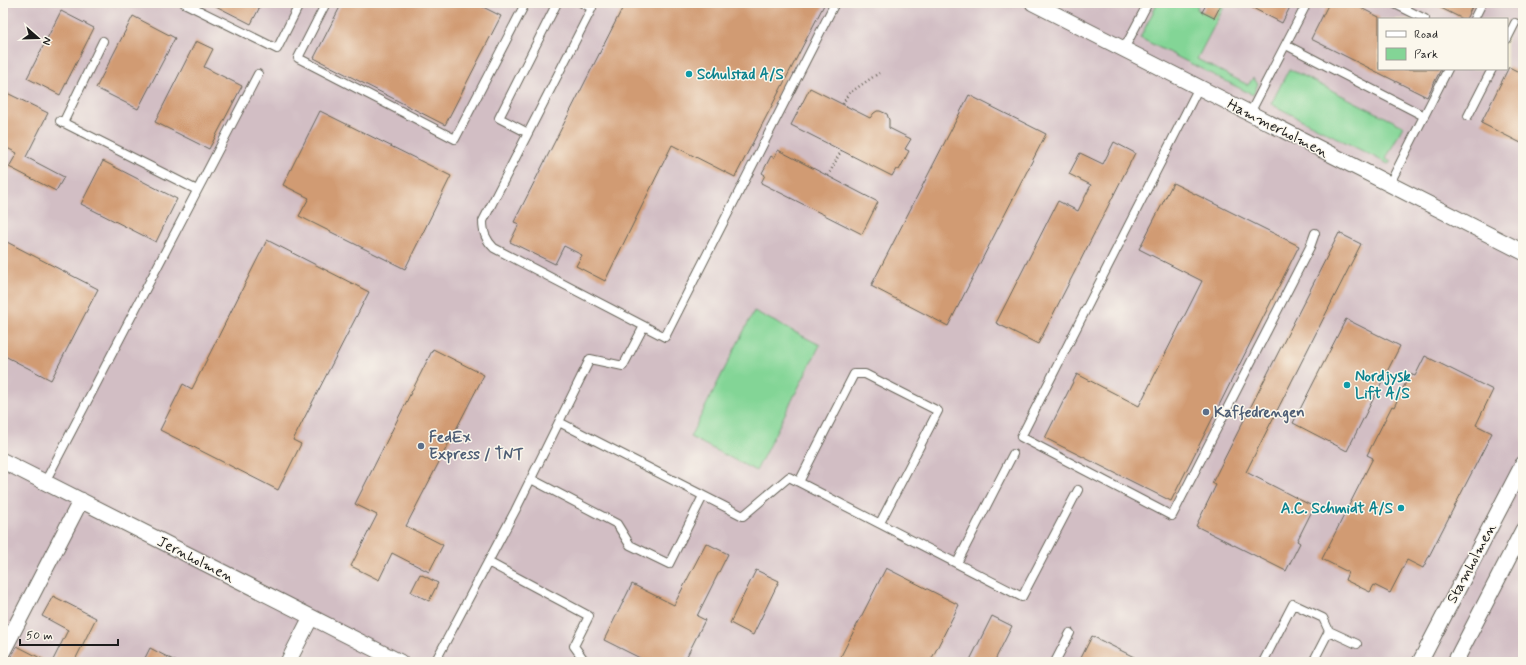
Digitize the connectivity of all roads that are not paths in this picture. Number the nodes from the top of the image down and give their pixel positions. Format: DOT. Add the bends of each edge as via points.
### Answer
graph roads {
  1 [pos="184,3"];
  2 [pos="300,3"];
  3 [pos="326,3"];
  4 [pos="525,3"];
  5 [pos="557,3"];
  6 [pos="582,3"];
  7 [pos="835,3"];
  8 [pos="1033,3"];
  9 [pos="1148,3"];
  10 [pos="1307,3"];
  11 [pos="1393,3"];
  12 [pos="1482,3"];
  13 [pos="1422,18"];
  14 [pos="1474,18"];
  15 [pos="1515,23"];
  16 [pos="1508,37"];
  17 [pos="104,41"];
  18 [pos="1286,45"];
  19 [pos="1124,49"];
  20 [pos="1447,70"];
  21 [pos="1491,70"];
  22 [pos="258,74"];
  23 [pos="1199,87"];
  24 [pos="1250,113"];
  25 [pos="1424,116"];
  26 [pos="1468,116"];
  27 [pos="528,133"];
  28 [pos="1389,184"];
  29 [pos="197,190"];
  30 [pos="1315,233"];
  31 [pos="1523,252"];
  32 [pos="644,326"];
  33 [pos="559,422"];
  34 [pos="1013,454"];
  35 [pos="3,461"];
  36 [pos="1523,464"];
  37 [pos="531,479"];
  38 [pos="45,482"];
  39 [pos="798,482"];
  40 [pos="1078,490"];
  41 [pos="703,496"];
  42 [pos="81,500"];
  43 [pos="880,523"];
  44 [pos="1523,530"];
  45 [pos="488,562"];
  46 [pos="957,563"];
  47 [pos="311,617"];
  48 [pos="1329,631"];
  49 [pos="1070,633"];
  50 [pos="1357,644"];
  51 [pos="3,651"];
  52 [pos="288,662"];
  53 [pos="400,662"];
  54 [pos="435,662"];
  55 [pos="583,662"];
  56 [pos="1055,662"];
  57 [pos="1263,662"];
  58 [pos="1313,662"];
  59 [pos="1420,662"];
  60 [pos="1455,662"];
  1 -- 2 [label="lane" via="277,49"];
  3 -- 4 [label="lane" via="298,58 455,139"];
  5 -- 27 [label="lane" via="499,118"];
  6 -- 27 [label="lane" via="592,8"];
  7 -- 32 [label="lane" via="665,337"];
  8 -- 19 [label="street, Hammerholmen"];
  9 -- 19 [label="lane"];
  10 -- 18 [label="lane"];
  11 -- 13 [label="lane"];
  12 -- 14 [label="lane"];
  15 -- 16 [label="lane"];
  17 -- 29 [label="lane" via="62,122"];
  18 -- 24 [label="lane"];
  18 -- 25 [label="lane"];
  19 -- 23 [label="street, Hammerholmen"];
  20 -- 25 [label="lane"];
  21 -- 26 [label="lane"];
  22 -- 29 [label="lane"];
  23 -- 24 [label="street, Hammerholmen"];
  23 -- 30 [label="lane" via="1021,437 1172,516"];
  24 -- 28 [label="street, Hammerholmen"];
  25 -- 28 [label="lane"];
  27 -- 32 [label="lane" via="483,221 487,241 494,248"];
  28 -- 31 [label="street, Hammerholmen"];
  29 -- 38 [label="lane"];
  32 -- 33 [label="lane" via="623,366 590,359"];
  33 -- 37 [label="lane"];
  33 -- 41 [label="lane"];
  34 -- 46 [label="lane"];
  35 -- 38 [label="street, Jernholmen"];
  36 -- 59 [label="street, Stamholmen"];
  37 -- 41 [label="lane" via="617,524 630,544 669,564"];
  37 -- 45 [label="lane"];
  38 -- 42 [label="street, Jernholmen"];
  39 -- 41 [label="lane" via="789,476 743,516"];
  39 -- 43 [label="lane"];
  39 -- 43 [label="lane" via="854,374 865,374 938,412"];
  40 -- 46 [label="lane" via="1022,597"];
  42 -- 47 [label="street, Jernholmen"];
  42 -- 51 [label="street"];
  43 -- 46 [label="lane"];
  44 -- 60 [label="street, Stamholmen"];
  45 -- 54 [label="lane"];
  45 -- 55 [label="lane" via="589,616 574,646"];
  47 -- 52 [label="street"];
  47 -- 53 [label="street, Jernholmen"];
  48 -- 50 [label="lane"];
  48 -- 57 [label="lane" via="1323,618 1293,604"];
  48 -- 58 [label="lane"];
  49 -- 56 [label="lane"];
}
